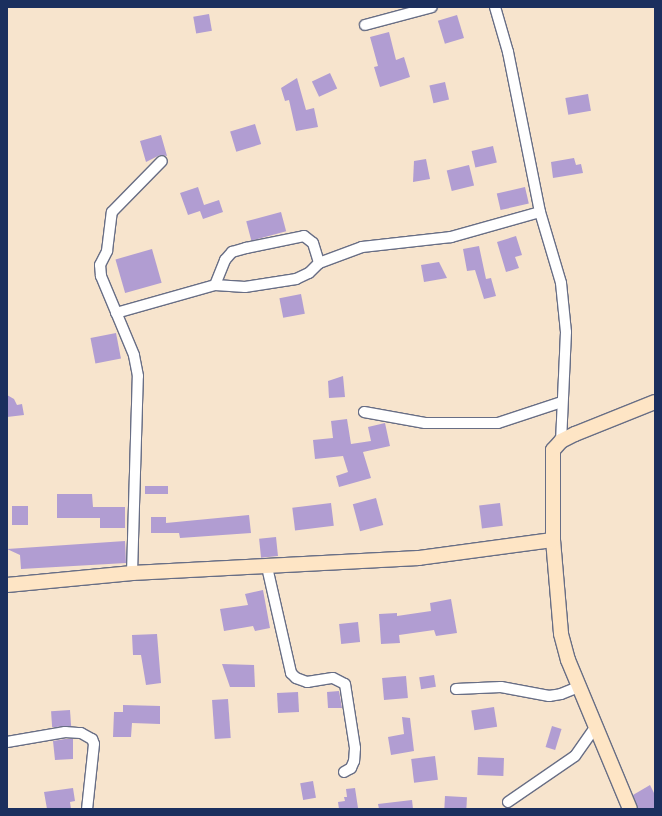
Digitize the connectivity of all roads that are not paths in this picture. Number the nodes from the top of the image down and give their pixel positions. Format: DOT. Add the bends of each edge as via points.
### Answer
graph roads {
  1 [pos="432,7"];
  2 [pos="495,7"];
  3 [pos="365,25"];
  4 [pos="162,161"];
  5 [pos="540,212"];
  6 [pos="319,263"];
  7 [pos="215,285"];
  8 [pos="116,312"];
  9 [pos="562,402"];
  10 [pos="655,402"];
  11 [pos="364,412"];
  12 [pos="561,441"];
  13 [pos="552,540"];
  14 [pos="267,567"];
  15 [pos="132,573"];
  16 [pos="7,585"];
  17 [pos="578,687"];
  18 [pos="456,689"];
  19 [pos="595,727"];
  20 [pos="7,742"];
  21 [pos="344,772"];
  22 [pos="508,802"];
  23 [pos="87,809"];
  24 [pos="630,809"];
  1 -- 3 [label="street"];
  2 -- 5 [label="street" via="508,52"];
  4 -- 8 [label="street" via="112,212 107,251 100,265 101,276"];
  5 -- 6 [label="street" via="451,237 362,247"];
  5 -- 9 [label="street" via="561,283 566,332"];
  6 -- 7 [label="street" via="309,273 277,283 245,287"];
  6 -- 7 [label="street" via="313,243 304,236 246,248 232,252 225,260"];
  7 -- 8 [label="street"];
  8 -- 15 [label="street" via="134,354 138,376"];
  9 -- 11 [label="street" via="498,423 425,423"];
  9 -- 12 [label="street"];
  10 -- 12 [label="street"];
  12 -- 13 [label="street" via="554,450 552,461"];
  13 -- 14 [label="street" via="419,558"];
  13 -- 17 [label="street" via="561,634"];
  14 -- 15 [label="street"];
  14 -- 21 [label="street" via="291,673 307,682 333,678 345,684 355,748 351,768"];
  15 -- 16 [label="street"];
  17 -- 18 [label="street" via="549,696 501,687"];
  17 -- 19 [label="street"];
  19 -- 22 [label="street" via="575,756"];
  19 -- 24 [label="street"];
  20 -- 23 [label="street" via="65,732 81,733 92,739 94,744"];
}
